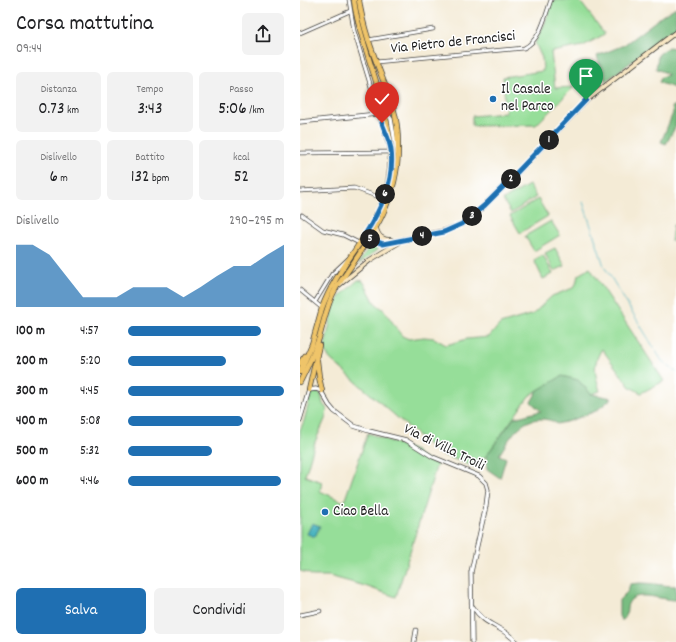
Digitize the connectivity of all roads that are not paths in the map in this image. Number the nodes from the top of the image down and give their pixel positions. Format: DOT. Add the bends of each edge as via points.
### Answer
graph roads {
  1 [pos="349,0"];
  2 [pos="354,0"];
  3 [pos="359,0"];
  4 [pos="551,0"];
  5 [pos="350,11"];
  6 [pos="432,29"];
  7 [pos="676,32"];
  8 [pos="300,33"];
  9 [pos="361,37"];
  10 [pos="368,40"];
  11 [pos="359,47"];
  12 [pos="376,62"];
  13 [pos="388,96"];
  14 [pos="376,100"];
  15 [pos="383,105"];
  16 [pos="378,113"];
  17 [pos="385,113"];
  18 [pos="300,122"];
  19 [pos="391,150"];
  20 [pos="300,153"];
  21 [pos="398,159"];
  22 [pos="300,191"];
  23 [pos="384,199"];
  24 [pos="302,215"];
  25 [pos="376,228"];
  26 [pos="364,236"];
  27 [pos="370,239"];
  28 [pos="402,240"];
  29 [pos="359,243"];
  30 [pos="380,244"];
  31 [pos="350,257"];
  32 [pos="370,260"];
  33 [pos="336,288"];
  34 [pos="300,290"];
  35 [pos="315,302"];
  36 [pos="322,308"];
  37 [pos="322,328"];
  38 [pos="312,344"];
  39 [pos="317,352"];
  40 [pos="300,363"];
  41 [pos="300,372"];
  42 [pos="300,382"];
  43 [pos="309,390"];
  44 [pos="322,392"];
  45 [pos="300,420"];
  46 [pos="472,606"];
  47 [pos="320,612"];
  48 [pos="300,615"];
  49 [pos="416,630"];
  50 [pos="414,642"];
  51 [pos="472,642"];
  52 [pos="516,642"];
  1 -- 5 [label="street"];
  2 -- 9 [label="main road"];
  3 -- 10 [label="main road"];
  4 -- 12 [label="street, Via Pietro de Francisci" via="537,35 524,48"];
  5 -- 8 [label="street"];
  5 -- 11 [label="street"];
  6 -- 10 [label="street"];
  7 -- 28 [label="main road" via="586,100 505,185 464,222 444,232"];
  9 -- 11 [label="street"];
  9 -- 15 [label="main road"];
  10 -- 12 [label="main road"];
  11 -- 14 [label="street"];
  12 -- 13 [label="main road"];
  13 -- 15 [label="street" via="387,102"];
  13 -- 21 [label="main road" via="396,119"];
  14 -- 15 [label="street"];
  14 -- 16 [label="street"];
  15 -- 17 [label="main road"];
  16 -- 17 [label="street"];
  16 -- 18 [label="street"];
  16 -- 19 [label="street"];
  17 -- 19 [label="main road"];
  17 -- 21 [label="street" via="391,119"];
  19 -- 20 [label="street"];
  19 -- 23 [label="main road" via="390,174"];
  21 -- 25 [label="main road" via="391,196"];
  22 -- 23 [label="street" via="354,188"];
  23 -- 26 [label="main road"];
  24 -- 29 [label="street" via="323,230 344,235"];
  25 -- 27 [label="main road"];
  25 -- 28 [label="main road" via="384,239"];
  26 -- 27 [label="main road"];
  26 -- 29 [label="main road"];
  27 -- 30 [label="main road"];
  27 -- 33 [label="main road"];
  28 -- 30 [label="main road"];
  28 -- 32 [label="main road"];
  29 -- 31 [label="main road"];
  30 -- 32 [label="main road" via="380,249"];
  31 -- 35 [label="street" via="332,274"];
  31 -- 36 [label="main road" via="329,291"];
  32 -- 33 [label="main road"];
  33 -- 37 [label="main road" via="327,307"];
  34 -- 35 [label="street"];
  35 -- 36 [label="street"];
  36 -- 38 [label="main road"];
  37 -- 39 [label="main road"];
  37 -- 42 [label="main road"];
  38 -- 40 [label="main road"];
  38 -- 41 [label="main road"];
  39 -- 43 [label="main road"];
  39 -- 44 [label="main road"];
  43 -- 44 [label="street" via="318,389"];
  43 -- 45 [label="street"];
  44 -- 46 [label="street, Via di Villa Troili" via="330,407 354,426 402,439 430,455 479,476 485,482 488,488 472,572"];
  46 -- 51 [label="street, Via di Villa Troili"];
  46 -- 52 [label="street" via="483,620"];
  47 -- 48 [label="street"];
  49 -- 50 [label="street"];
}
